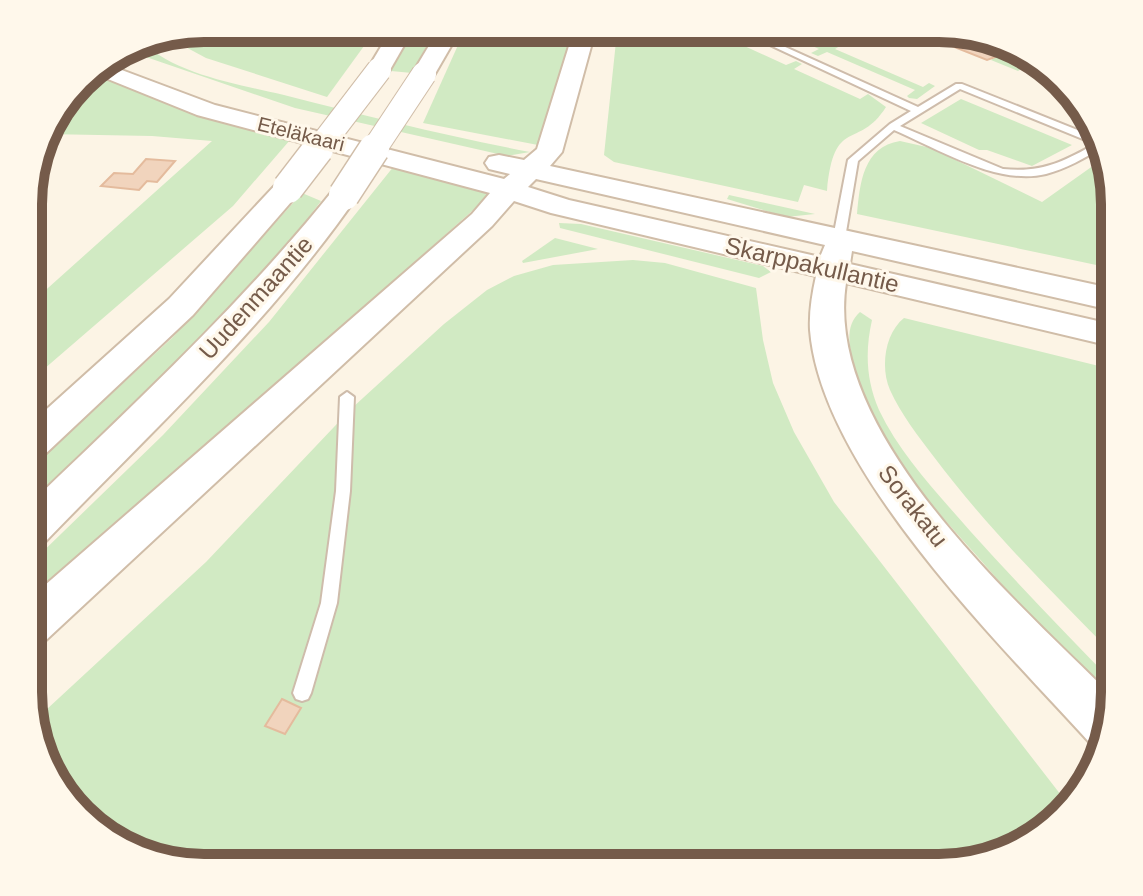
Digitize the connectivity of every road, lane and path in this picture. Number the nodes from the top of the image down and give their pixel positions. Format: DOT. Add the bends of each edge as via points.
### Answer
graph roads {
  1 [pos="395,42"];
  2 [pos="442,42"];
  3 [pos="581,42"];
  4 [pos="768,42"];
  5 [pos="130,60"];
  6 [pos="109,73"];
  7 [pos="917,110"];
  8 [pos="893,126"];
  9 [pos="1086,138"];
  10 [pos="1091,150"];
  11 [pos="521,180"];
  12 [pos="561,207"];
  13 [pos="482,220"];
  14 [pos="836,255"];
  15 [pos="1101,298"];
  16 [pos="1101,332"];
  17 [pos="347,397"];
  18 [pos="42,435"];
  19 [pos="42,518"];
  20 [pos="42,615"];
  21 [pos="302,693"];
  22 [pos="1099,717"];
  1 -- 18 [label="main road, Uudenmaantie, bridge" via="288,188 181,307"];
  2 -- 19 [label="main road, Uudenmaantie, bridge" via="344,195 297,256 237,324"];
  3 -- 11 [label="main road" via="554,140"];
  4 -- 7 [label="lane"];
  5 -- 11 [label="main road, Eteläkaari" via="251,105"];
  6 -- 11 [label="main road, Eteläkaari" via="206,110"];
  7 -- 8 [label="lane"];
  7 -- 9 [label="lane" via="959,86"];
  8 -- 10 [label="lane" via="1001,172 1021,175 1057,169"];
  8 -- 14 [label="lane" via="853,160"];
  11 -- 12 [label="main road, Skarppakullantie"];
  11 -- 13 [label="main road"];
  11 -- 14 [label="main road, Skarppakullantie"];
  12 -- 13 [label="main road"];
  12 -- 14 [label="main road, Skarppakullantie"];
  13 -- 20 [label="main road"];
  14 -- 15 [label="main road, Skarppakullantie"];
  14 -- 16 [label="main road, Skarppakullantie"];
  14 -- 22 [label="main road, Sorakatu" via="828,344 836,381 861,437 963,570"];
  17 -- 21 [label="lane" via="343,491 329,603"];
}
